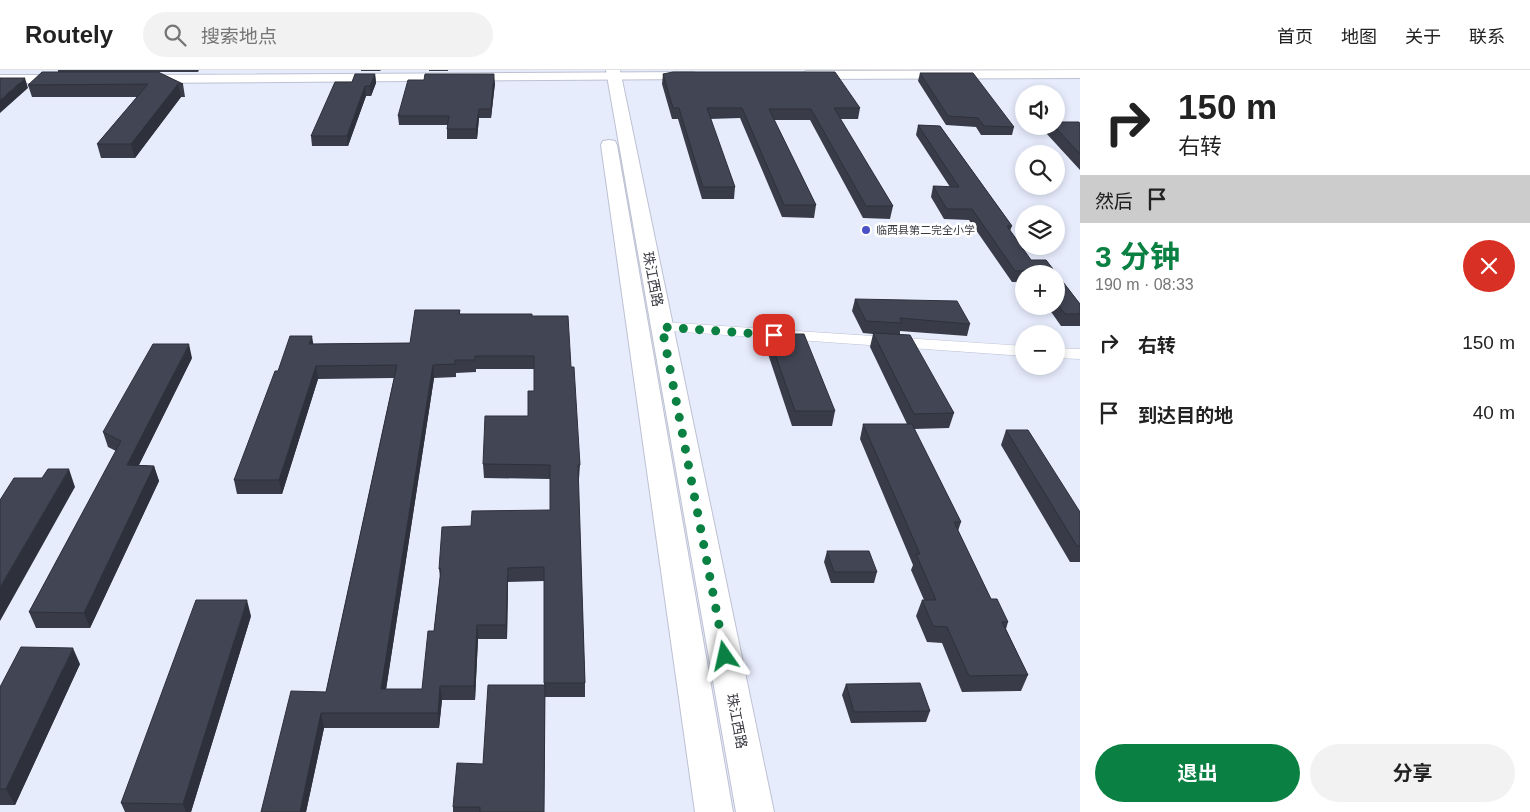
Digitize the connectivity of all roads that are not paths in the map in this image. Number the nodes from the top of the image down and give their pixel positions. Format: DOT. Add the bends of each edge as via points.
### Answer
graph roads {
  1 [pos="606,73"];
  2 [pos="829,73"];
  3 [pos="1080,74"];
  4 [pos="791,75"];
  5 [pos="703,76"];
  6 [pos="80,79"];
  7 [pos="130,79"];
  8 [pos="0,80"];
  9 [pos="662,327"];
  10 [pos="1015,350"];
  11 [pos="1065,353"];
  12 [pos="1080,354"];
  13 [pos="714,812"];
  14 [pos="755,812"];
  1 -- 5 [label="street"];
  1 -- 7 [label="street"];
  1 -- 9 [label="main road, 珠江西路"];
  1 -- 13 [label="main road, 珠江西路"];
  2 -- 3 [label="street"];
  2 -- 4 [label="street"];
  6 -- 8 [label="street"];
  9 -- 10 [label="street"];
  9 -- 14 [label="main road, 珠江西路"];
  11 -- 12 [label="street"];
}
